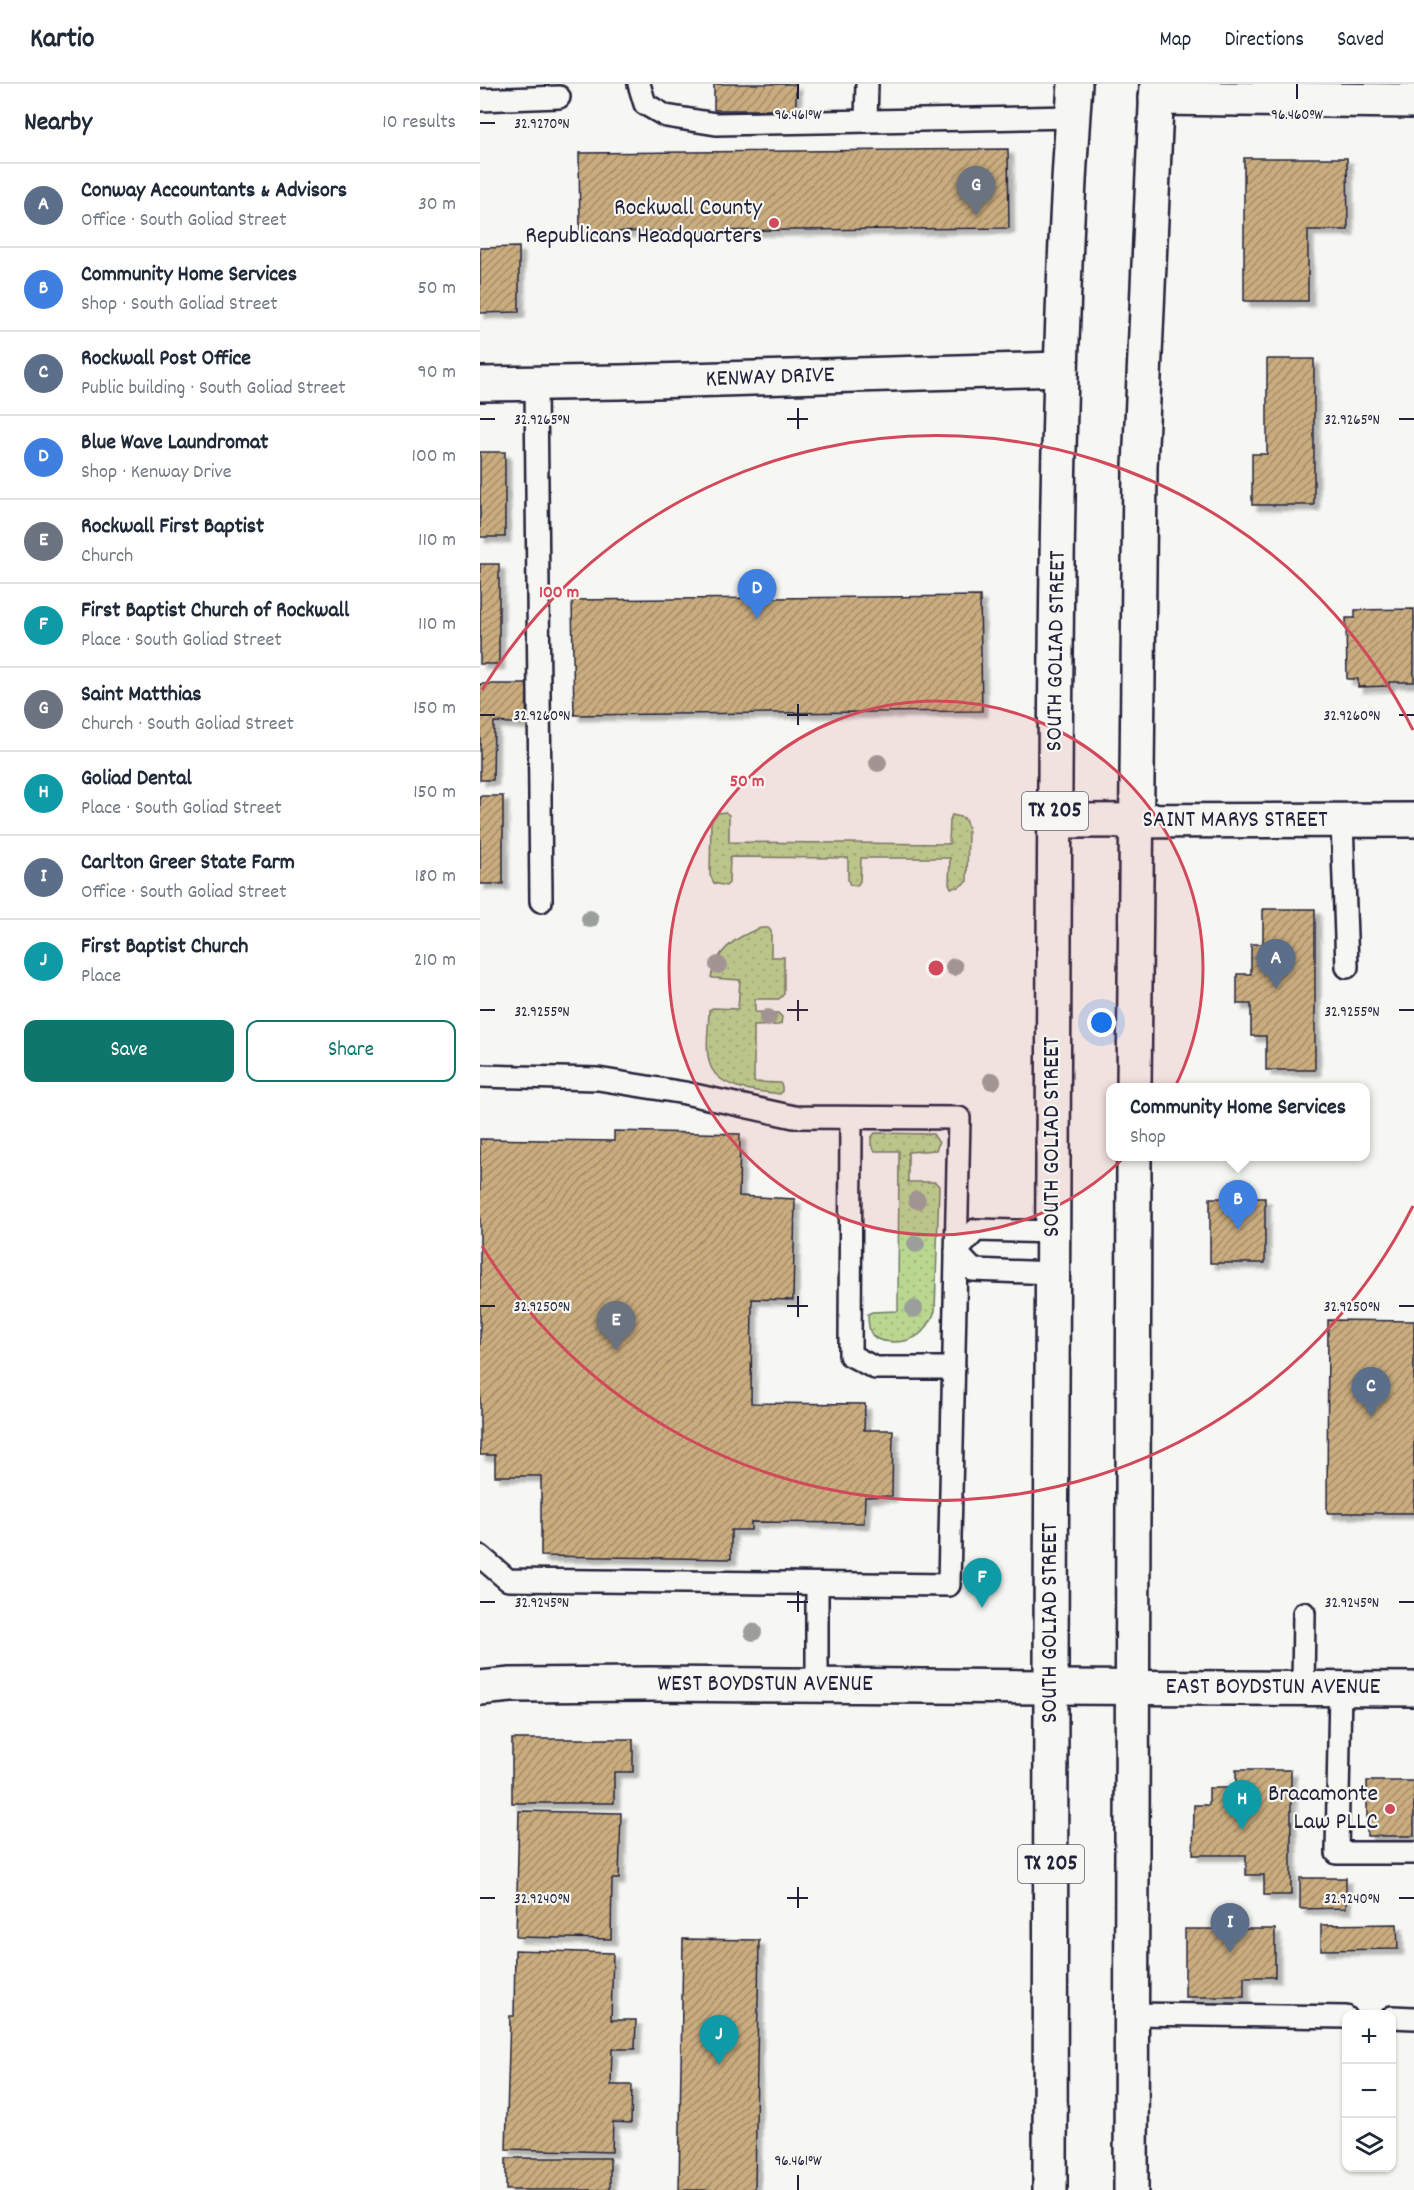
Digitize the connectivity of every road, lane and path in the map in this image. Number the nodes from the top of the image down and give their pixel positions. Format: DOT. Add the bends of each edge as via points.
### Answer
graph roads {
  1 [pos="639,84"];
  2 [pos="867,84"];
  3 [pos="1075,84"];
  4 [pos="1156,91"];
  5 [pos="559,97"];
  6 [pos="480,100"];
  7 [pos="1414,101"];
  8 [pos="1072,117"];
  9 [pos="866,121"];
  10 [pos="1060,369"];
  11 [pos="480,384"];
  12 [pos="536,384"];
  13 [pos="1342,820"];
  14 [pos="1414,820"];
  15 [pos="1055,821"];
  16 [pos="1136,822"];
  17 [pos="541,901"];
  18 [pos="1347,967"];
  19 [pos="480,1076"];
  20 [pos="1134,1083"];
  21 [pos="850,1118"];
  22 [pos="1134,1161"];
  23 [pos="1052,1232"];
  24 [pos="956,1252"];
  25 [pos="1053,1273"];
  26 [pos="954,1368"];
  27 [pos="480,1556"];
  28 [pos="817,1584"];
  29 [pos="1304,1613"];
  30 [pos="817,1685"];
  31 [pos="1051,1687"];
  32 [pos="480,1688"];
  33 [pos="1131,1688"];
  34 [pos="1340,1688"];
  35 [pos="1303,1689"];
  36 [pos="1414,1689"];
  37 [pos="1414,1853"];
  38 [pos="1131,2014"];
  39 [pos="1342,2017"];
  40 [pos="1396,2017"];
  41 [pos="1414,2018"];
  42 [pos="1050,2190"];
  43 [pos="1131,2190"];
  1 -- 9 [label="lane" via="645,104 666,116 716,124"];
  2 -- 9 [label="lane"];
  3 -- 8 [label="main road, SOUTH GOLIAD STREET / TX 205"];
  4 -- 7 [label="main road"];
  4 -- 16 [label="main road" via="1140,467"];
  5 -- 6 [label="lane"];
  8 -- 9 [label="lane"];
  8 -- 10 [label="main road, SOUTH GOLIAD STREET / TX 205"];
  10 -- 12 [label="main road, KENWAY DRIVE"];
  10 -- 15 [label="main road, SOUTH GOLIAD STREET / TX 205"];
  11 -- 12 [label="main road, KENWAY DRIVE"];
  12 -- 17 [label="lane"];
  13 -- 14 [label="main road, SAINT MARYS STREET"];
  13 -- 16 [label="main road, SAINT MARYS STREET"];
  13 -- 18 [label="lane"];
  15 -- 16 [label="main road, SAINT MARYS STREET"];
  15 -- 23 [label="main road, SOUTH GOLIAD STREET / TX 205"];
  16 -- 20 [label="main road"];
  19 -- 21 [label="lane" via="598,1079 794,1117"];
  21 -- 24 [label="lane" via="959,1118"];
  21 -- 26 [label="lane" via="850,1355 875,1368"];
  22 -- 33 [label="main road"];
  23 -- 24 [label="lane" via="976,1230"];
  23 -- 25 [label="main road, SOUTH GOLIAD STREET / TX 205"];
  24 -- 25 [label="lane" via="973,1270"];
  24 -- 26 [label="lane"];
  25 -- 31 [label="main road, SOUTH GOLIAD STREET / TX 205"];
  26 -- 28 [label="lane" via="949,1586"];
  27 -- 28 [label="lane" via="508,1580"];
  28 -- 30 [label="lane"];
  29 -- 35 [label="lane"];
  30 -- 31 [label="main road, WEST BOYDSTUN AVENUE"];
  30 -- 32 [label="main road, WEST BOYDSTUN AVENUE"];
  31 -- 33 [label="main road, WEST BOYDSTUN AVENUE"];
  31 -- 42 [label="main road, SOUTH GOLIAD STREET / TX 205"];
  33 -- 35 [label="main road, EAST BOYDSTUN AVENUE"];
  33 -- 38 [label="main road"];
  34 -- 35 [label="main road, EAST BOYDSTUN AVENUE"];
  34 -- 36 [label="main road, EAST BOYDSTUN AVENUE"];
  34 -- 37 [label="lane" via="1337,1853"];
  38 -- 39 [label="lane"];
  38 -- 43 [label="main road"];
  40 -- 41 [label="lane"];
}
